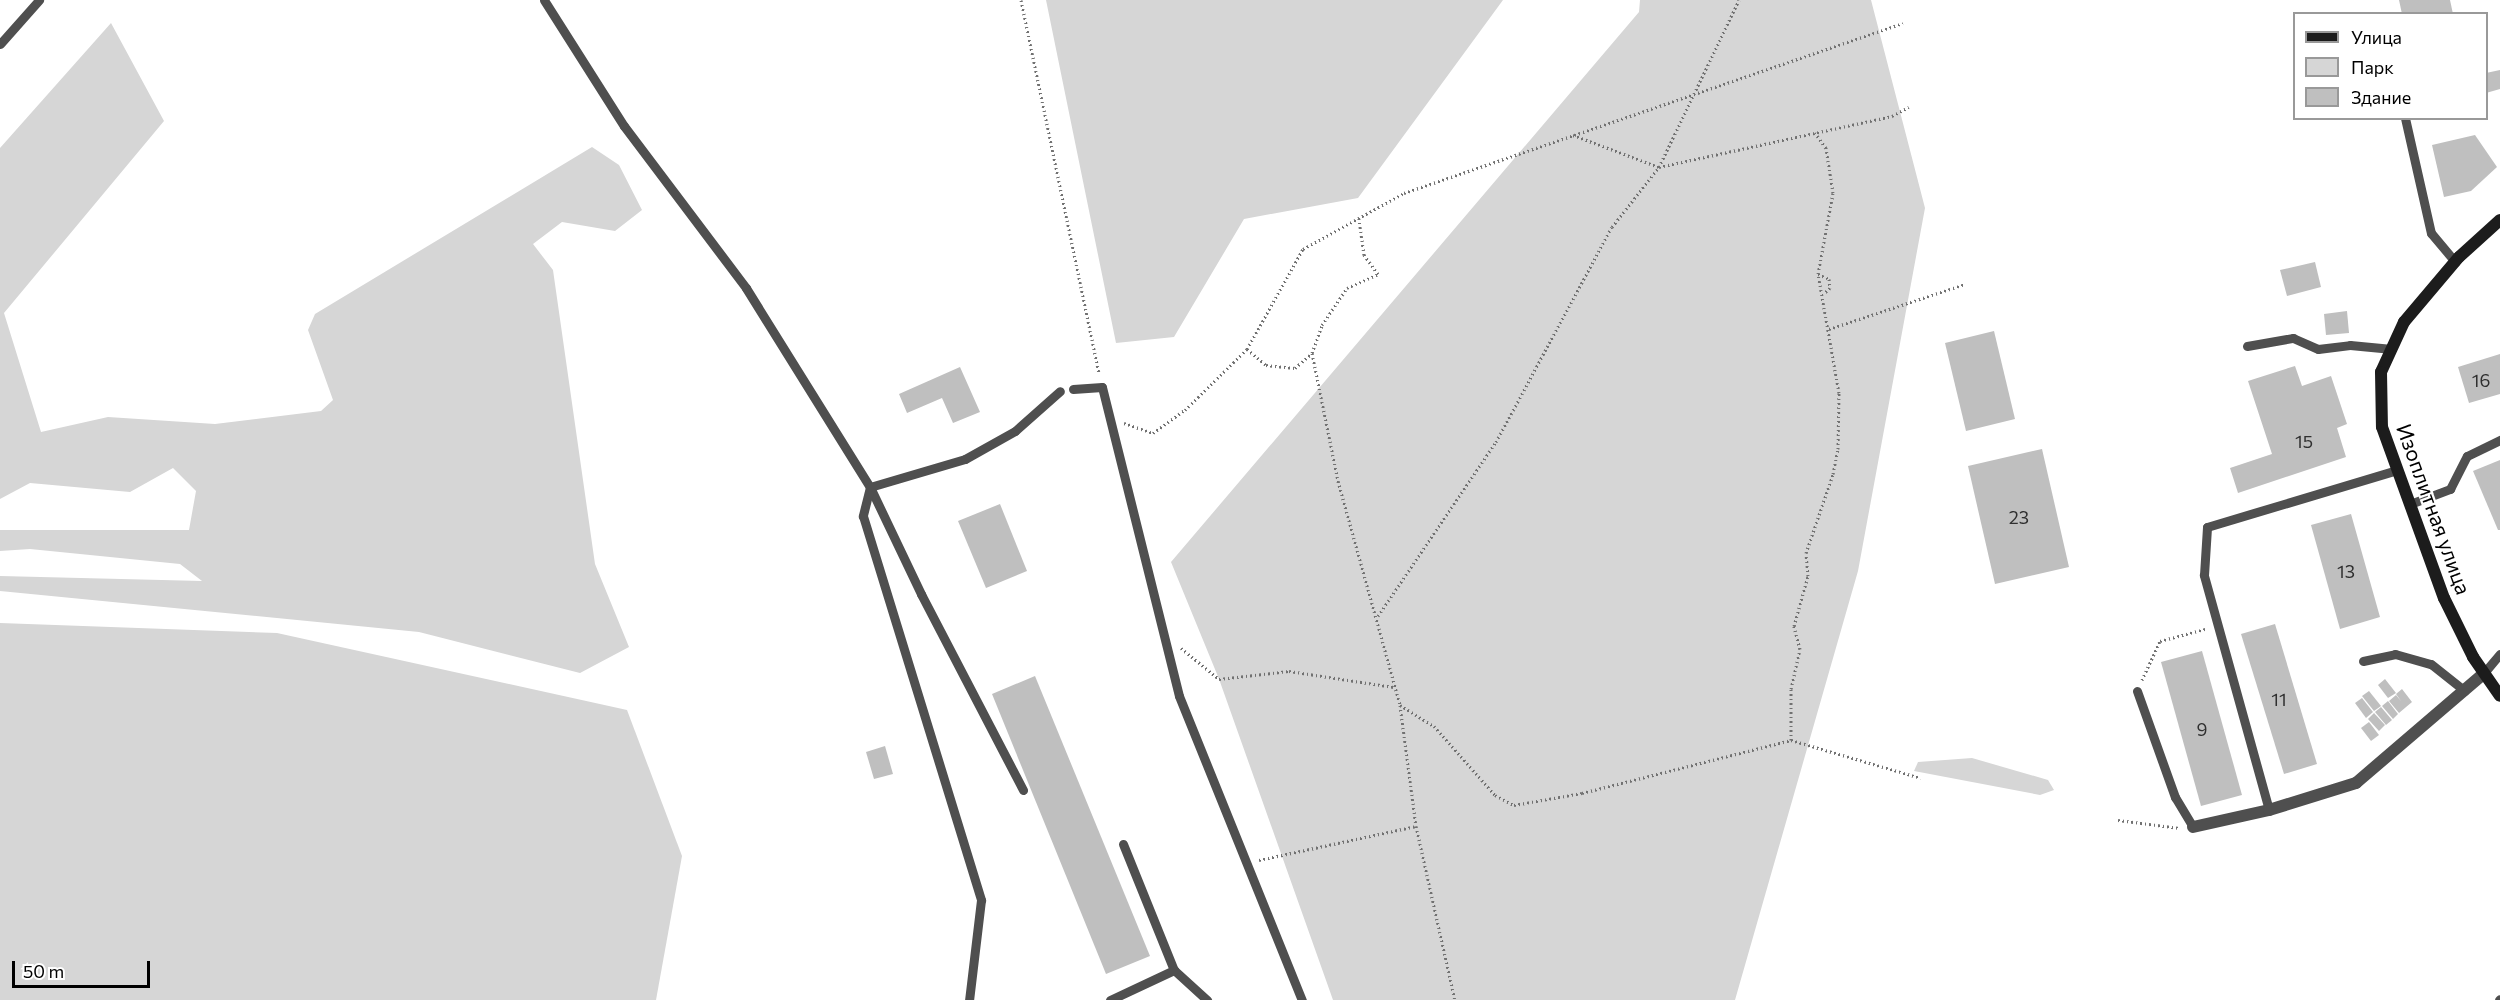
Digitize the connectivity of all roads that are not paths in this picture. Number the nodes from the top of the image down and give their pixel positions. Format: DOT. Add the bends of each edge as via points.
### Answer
graph roads {
  1 [pos="39,0"];
  2 [pos="543,2"];
  3 [pos="0,45"];
  4 [pos="2405,120"];
  5 [pos="2500,220"];
  6 [pos="2455,262"];
  7 [pos="2247,346"];
  8 [pos="2392,349"];
  9 [pos="1073,389"];
  10 [pos="1060,391"];
  11 [pos="2500,440"];
  12 [pos="2397,470"];
  13 [pos="870,487"];
  14 [pos="2410,504"];
  15 [pos="2500,654"];
  16 [pos="2363,661"];
  17 [pos="2483,674"];
  18 [pos="2137,691"];
  19 [pos="2465,691"];
  20 [pos="2500,696"];
  21 [pos="1023,790"];
  22 [pos="2269,810"];
  23 [pos="2193,828"];
  24 [pos="1123,844"];
  25 [pos="1174,970"];
  26 [pos="969,1000"];
  27 [pos="1110,1000"];
  28 [pos="1208,1000"];
  29 [pos="1302,1000"];
  1 -- 3 [label="lane"];
  2 -- 13 [label="lane" via="624,126 746,288"];
  4 -- 6 [label="lane" via="2431,233"];
  5 -- 6 [label="street, Изоплитная улица"];
  6 -- 8 [label="street, Изоплитная улица" via="2404,322"];
  7 -- 8 [label="lane" via="2293,338 2318,349 2350,345"];
  8 -- 12 [label="street, Изоплитная улица" via="2381,372 2382,427"];
  9 -- 29 [label="lane" via="1102,387 1179,696"];
  10 -- 13 [label="lane" via="1015,431 965,459"];
  11 -- 14 [label="lane" via="2467,456 2450,489"];
  12 -- 14 [label="street, Изоплитная улица"];
  12 -- 22 [label="lane" via="2207,527 2204,576"];
  13 -- 21 [label="lane"];
  13 -- 26 [label="lane" via="863,516 981,900"];
  14 -- 17 [label="street, Изоплитная улица" via="2444,598"];
  15 -- 17 [label="lane"];
  16 -- 19 [label="lane" via="2395,654 2422,661"];
  17 -- 19 [label="street"];
  17 -- 20 [label="street, Изоплитная улица"];
  18 -- 23 [label="lane" via="2175,797"];
  19 -- 22 [label="street" via="2356,783"];
  22 -- 23 [label="street"];
  24 -- 25 [label="lane"];
  25 -- 27 [label="lane"];
  25 -- 28 [label="lane"];
}
